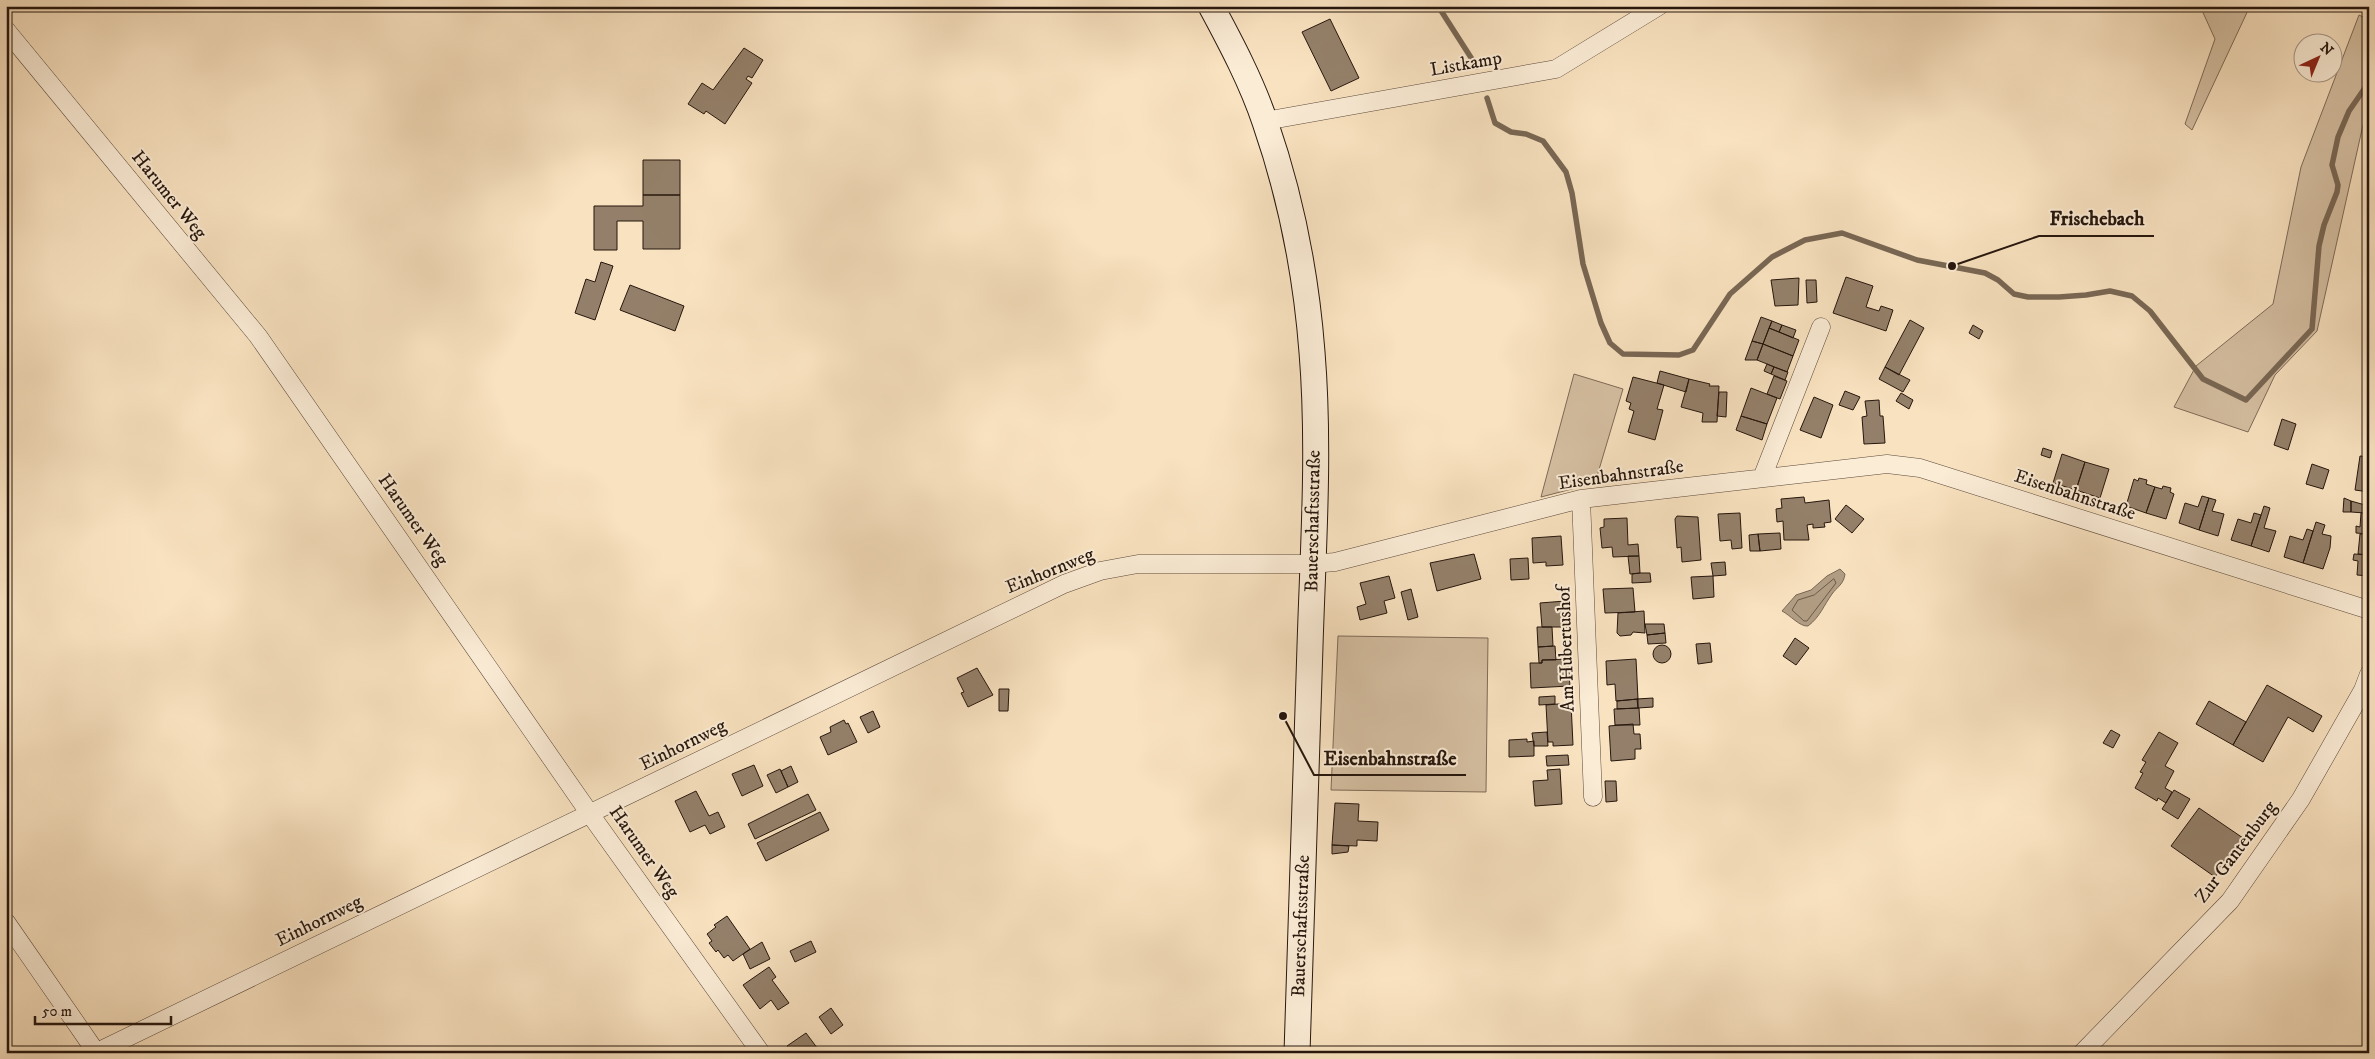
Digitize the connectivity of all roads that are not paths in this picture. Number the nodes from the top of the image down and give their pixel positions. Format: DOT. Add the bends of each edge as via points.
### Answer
graph roads {
  1 [pos="1211,6"];
  2 [pos="1659,6"];
  3 [pos="6,30"];
  4 [pos="1265,121"];
  5 [pos="1821,327"];
  6 [pos="1762,478"];
  7 [pos="1581,499"];
  8 [pos="1312,564"];
  9 [pos="2369,610"];
  10 [pos="2369,674"];
  11 [pos="1593,798"];
  12 [pos="590,814"];
  13 [pos="6,922"];
  14 [pos="96,1052"];
  15 [pos="761,1053"];
  16 [pos="1297,1053"];
  17 [pos="2082,1053"];
  1 -- 4 [label="street, Bauerschaftsstraße"];
  2 -- 4 [label="street, Listkamp" via="1556,69"];
  3 -- 12 [label="street, Harumer Weg" via="258,336"];
  4 -- 8 [label="street, Bauerschaftsstraße" via="1288,199 1303,270 1312,352 1315,415"];
  5 -- 6 [label="street"];
  6 -- 7 [label="street, Eisenbahnstraße"];
  6 -- 9 [label="street, Eisenbahnstraße" via="1887,464 1920,468"];
  7 -- 8 [label="street, Eisenbahnstraße" via="1335,562"];
  7 -- 11 [label="street, Am Hubertushof"];
  8 -- 12 [label="street, Einhornweg" via="1138,564 1100,571 1064,584"];
  8 -- 16 [label="street, Bauerschaftsstraße"];
  10 -- 17 [label="street, Zur Gantenburg" via="2302,799 2230,900"];
  12 -- 14 [label="street, Einhornweg"];
  12 -- 15 [label="street, Harumer Weg"];
  13 -- 14 [label="street"];
}
